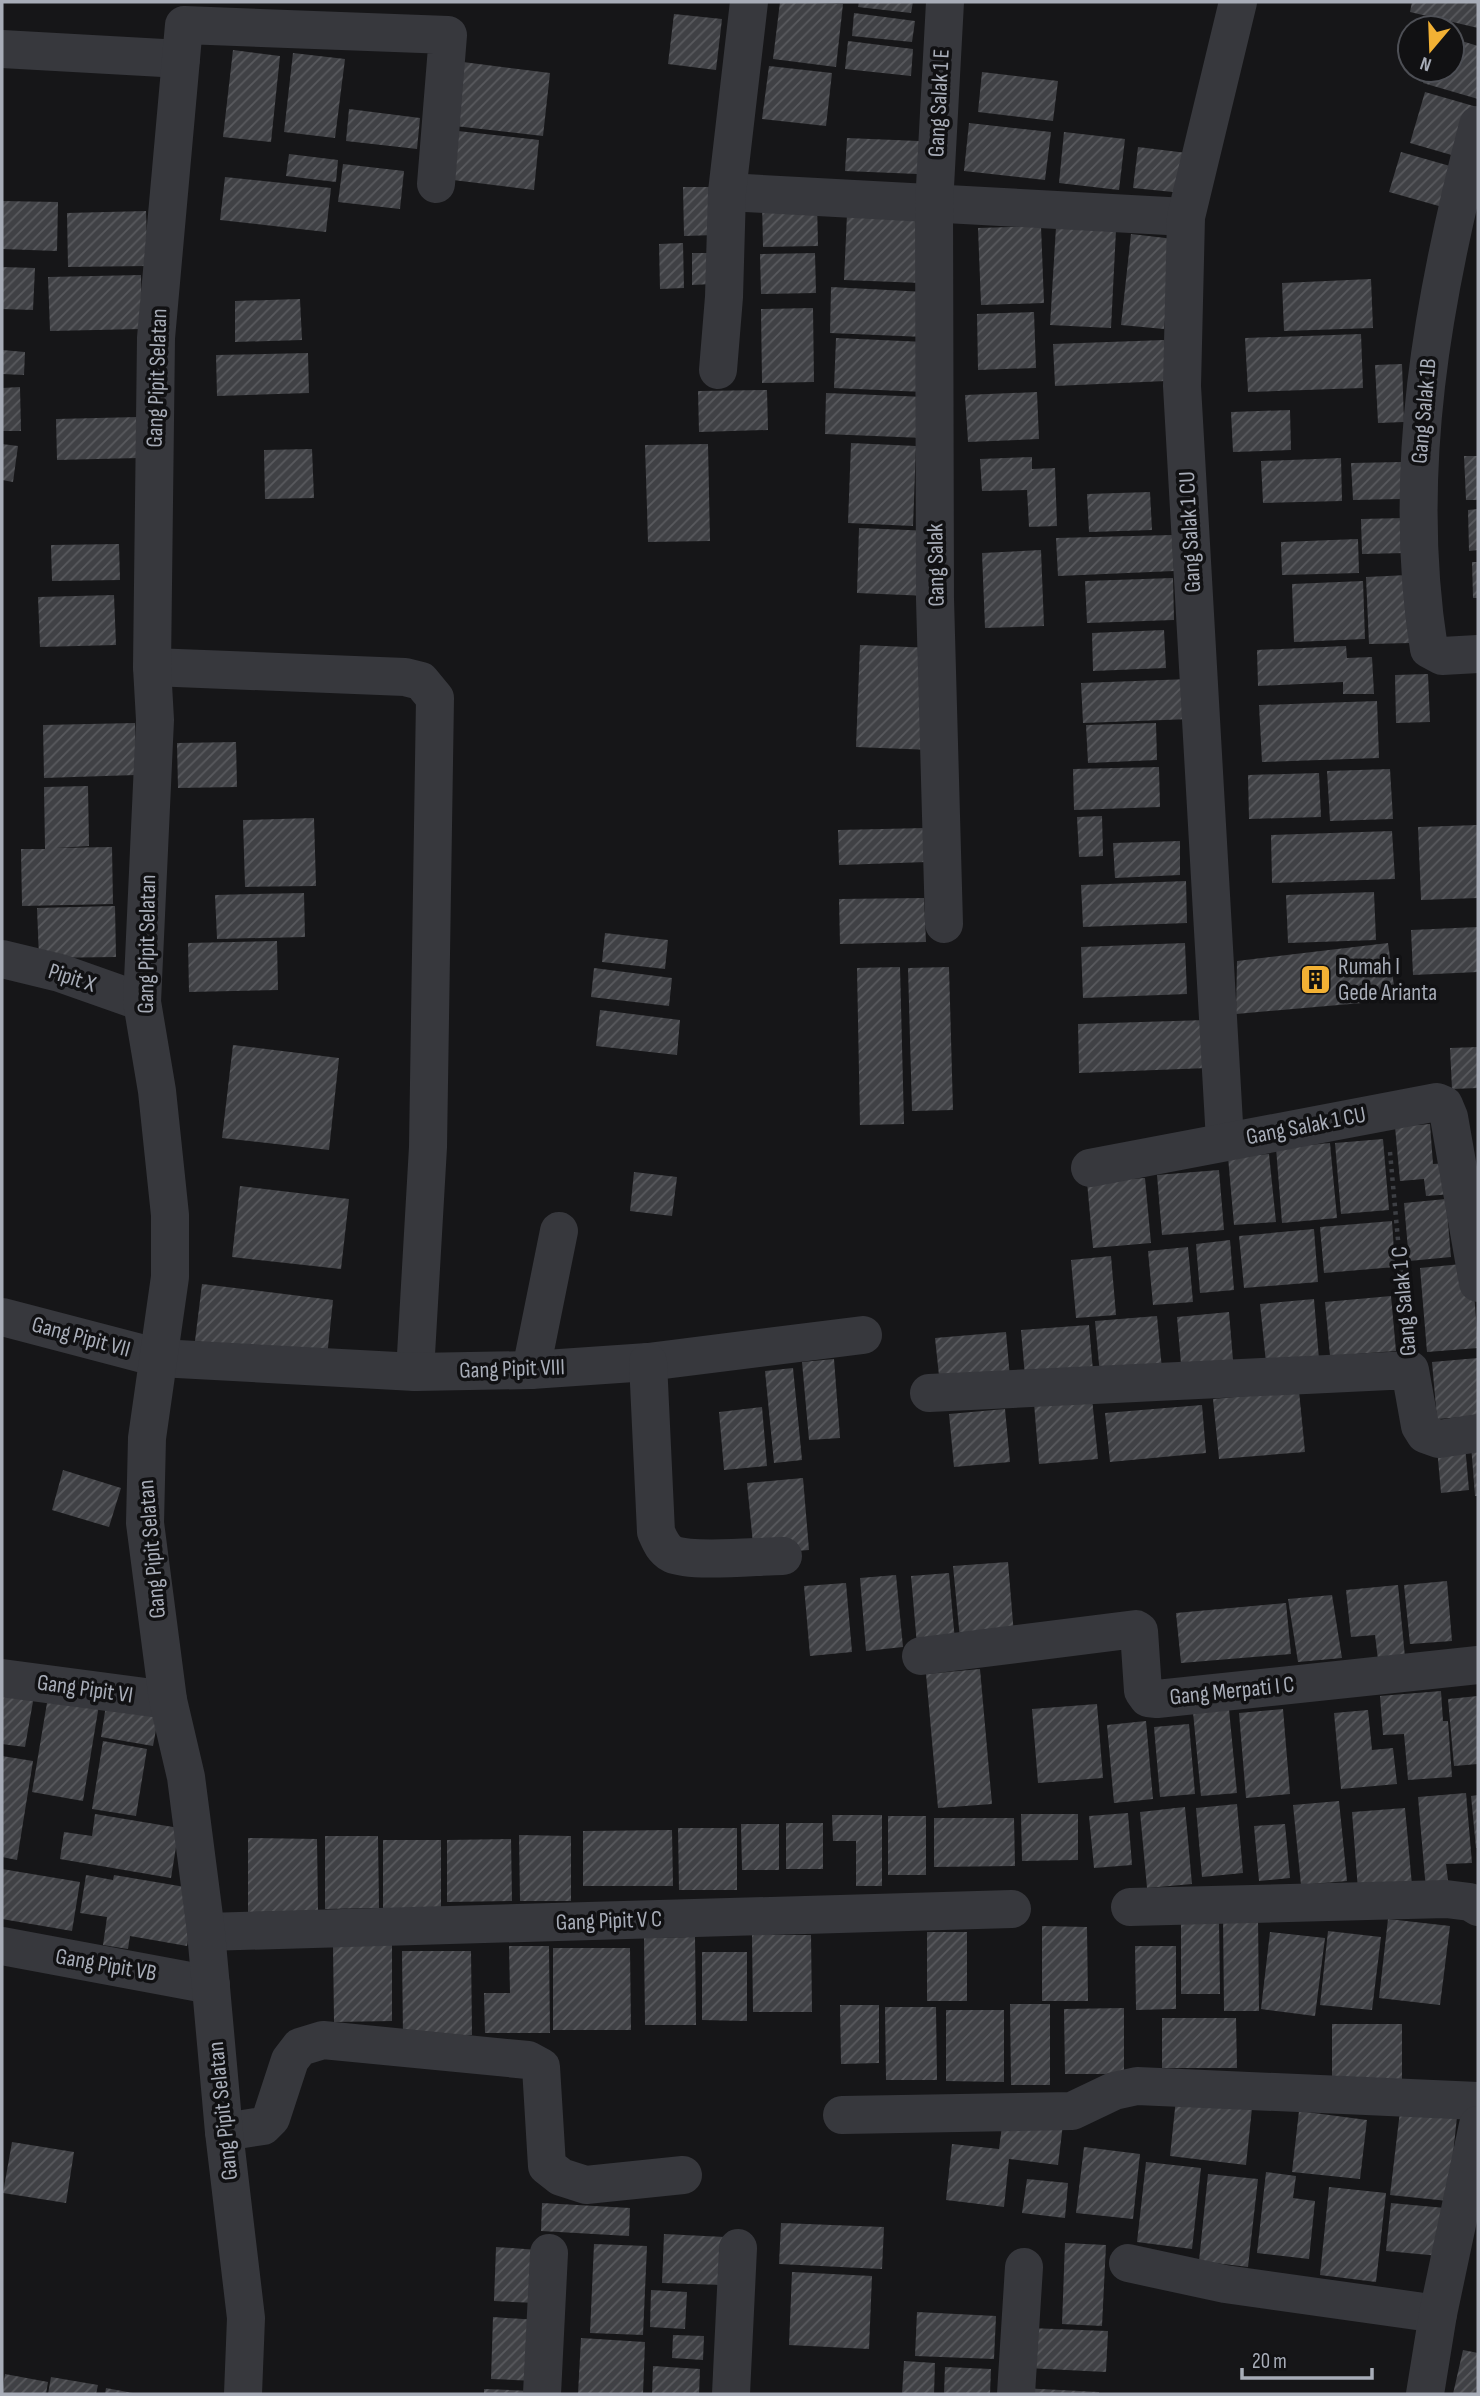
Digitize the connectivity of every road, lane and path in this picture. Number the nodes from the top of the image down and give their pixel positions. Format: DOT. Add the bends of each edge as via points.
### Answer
graph roads {
  1 [pos="749,2"];
  2 [pos="945,2"];
  3 [pos="1238,2"];
  4 [pos="250,15"];
  5 [pos="449,18"];
  6 [pos="182,29"];
  7 [pos="2,49"];
  8 [pos="1478,125"];
  9 [pos="436,184"];
  10 [pos="727,192"];
  11 [pos="934,205"];
  12 [pos="1186,217"];
  13 [pos="718,370"];
  14 [pos="1478,654"];
  15 [pos="152,667"];
  16 [pos="944,924"];
  17 [pos="2,959"];
  18 [pos="142,1002"];
  19 [pos="1386,1111"];
  20 [pos="1225,1142"];
  21 [pos="1090,1168"];
  22 [pos="559,1231"];
  23 [pos="1478,1283"];
  24 [pos="2,1317"];
  25 [pos="863,1335"];
  26 [pos="159,1358"];
  27 [pos="648,1362"];
  28 [pos="531,1370"];
  29 [pos="1410,1370"];
  30 [pos="415,1372"];
  31 [pos="929,1393"];
  32 [pos="1478,1433"];
  33 [pos="783,1556"];
  34 [pos="921,1656"];
  35 [pos="1478,1665"];
  36 [pos="2,1678"];
  37 [pos="168,1700"];
  38 [pos="1478,1907"];
  39 [pos="1130,1908"];
  40 [pos="1012,1909"];
  41 [pos="206,1932"];
  42 [pos="2,1946"];
  43 [pos="211,1985"];
  44 [pos="1478,2101"];
  45 [pos="842,2115"];
  46 [pos="1478,2125"];
  47 [pos="224,2132"];
  48 [pos="683,2175"];
  49 [pos="738,2248"];
  50 [pos="549,2253"];
  51 [pos="1128,2263"];
  52 [pos="1024,2267"];
  53 [pos="1438,2314"];
  54 [pos="243,2394"];
  55 [pos="542,2394"];
  56 [pos="731,2394"];
  57 [pos="1016,2394"];
  58 [pos="1425,2394"];
  1 -- 10 [label="street"];
  2 -- 11 [label="street, Gang Salak 1 E"];
  3 -- 12 [label="street, Gang Salak 1 CU"];
  4 -- 5 [label="street"];
  4 -- 6 [label="street"];
  5 -- 9 [label="street"];
  6 -- 7 [label="street"];
  6 -- 15 [label="street, Gang Pipit Selatan" via="156,338"];
  8 -- 14 [label="street, Gang Salak 1B" via="1449,235 1430,337 1418,508 1429,649 1442,656"];
  10 -- 11 [label="street"];
  10 -- 13 [label="street"];
  11 -- 12 [label="street"];
  11 -- 16 [label="street, Gang Salak"];
  12 -- 20 [label="street, Gang Salak 1 CU" via="1181,386"];
  15 -- 18 [label="street, Gang Pipit Selatan" via="155,720"];
  15 -- 30 [label="street" via="405,677 421,681 435,698 428,1147"];
  17 -- 18 [label="street, Pipit X" via="60,973"];
  18 -- 26 [label="street, Gang Pipit Selatan" via="170,1215 170,1277"];
  19 -- 20 [label="street, Gang Salak 1 CU"];
  19 -- 23 [label="street, Gang Salak 1 CU" via="1425,1103 1444,1105"];
  19 -- 29 [label="path, Gang Salak 1 C"];
  20 -- 21 [label="street"];
  22 -- 28 [label="street"];
  24 -- 26 [label="street, Gang Pipit VII"];
  25 -- 27 [label="street, Gang Pipit VIII"];
  26 -- 30 [label="street, Gang Pipit VIII"];
  26 -- 37 [label="street, Gang Pipit Selatan" via="147,1438 145,1523"];
  27 -- 28 [label="street, Gang Pipit VIII"];
  27 -- 33 [label="street" via="656,1532 663,1547 673,1554 695,1557"];
  28 -- 30 [label="street, Gang Pipit VIII"];
  29 -- 31 [label="street"];
  29 -- 32 [label="street, Gang Salak 1 C" via="1425,1434 1440,1439"];
  34 -- 35 [label="street, Gang Merpati I C" via="1136,1629 1143,1691 1148,1698 1157,1699"];
  36 -- 37 [label="street, Gang Pipit VI"];
  37 -- 41 [label="street, Gang Pipit Selatan" via="186,1777"];
  38 -- 39 [label="street" via="1446,1899"];
  40 -- 41 [label="street, Gang Pipit V C"];
  41 -- 43 [label="street, Gang Pipit Selatan"];
  42 -- 43 [label="street, Gang Pipit VB"];
  43 -- 47 [label="street, Gang Pipit Selatan"];
  44 -- 45 [label="street" via="1137,2086 1114,2091 1072,2111"];
  46 -- 53 [label="street"];
  47 -- 48 [label="street" via="263,2126 271,2118 290,2060 300,2047 323,2040 528,2060 541,2067 547,2166 561,2177 586,2185"];
  47 -- 54 [label="street, Gang Pipit Selatan" via="246,2318"];
  49 -- 56 [label="street"];
  50 -- 55 [label="street"];
  51 -- 53 [label="street" via="1225,2284"];
  52 -- 57 [label="street"];
  53 -- 58 [label="street"];
}
